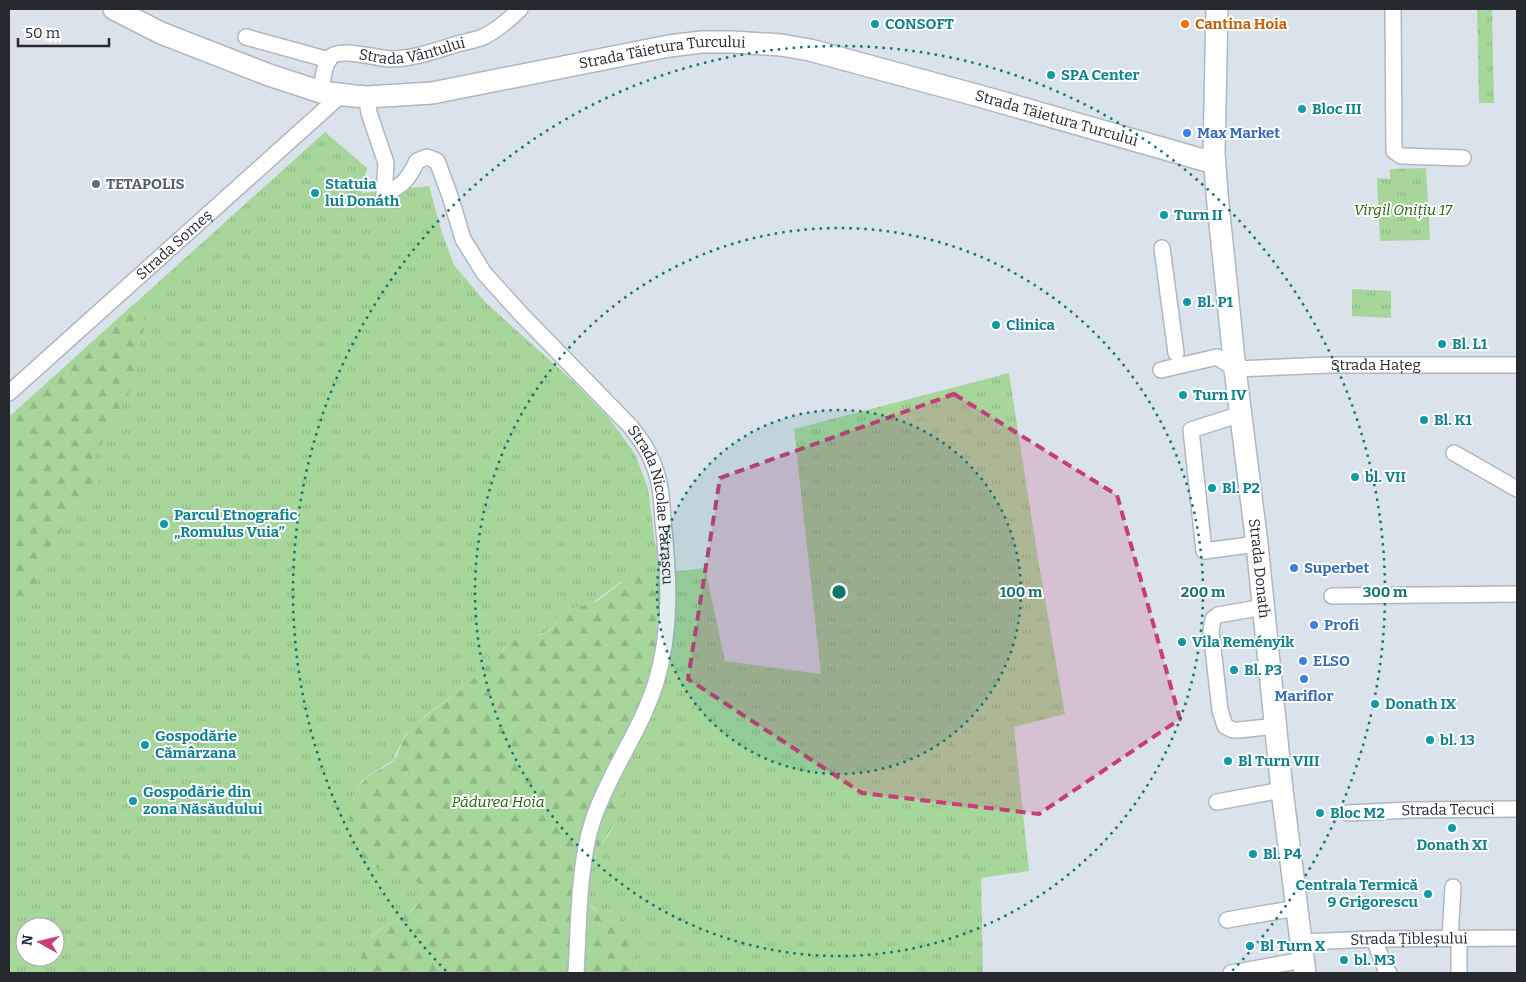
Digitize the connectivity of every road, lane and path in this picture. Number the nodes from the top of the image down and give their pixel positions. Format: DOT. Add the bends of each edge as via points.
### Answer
graph roads {
  1 [pos="114,9"];
  2 [pos="520,9"];
  3 [pos="1217,9"];
  4 [pos="1393,9"];
  5 [pos="246,37"];
  6 [pos="328,60"];
  7 [pos="331,94"];
  8 [pos="367,97"];
  9 [pos="1463,158"];
  10 [pos="1214,163"];
  11 [pos="1162,248"];
  12 [pos="1176,353"];
  13 [pos="1517,364"];
  14 [pos="1236,368"];
  15 [pos="1161,370"];
  16 [pos="9,393"];
  17 [pos="1241,414"];
  18 [pos="1454,453"];
  19 [pos="1517,489"];
  20 [pos="1257,544"];
  21 [pos="1517,594"];
  22 [pos="1332,596"];
  23 [pos="1264,607"];
  24 [pos="1277,726"];
  25 [pos="1282,790"];
  26 [pos="1217,802"];
  27 [pos="1517,809"];
  28 [pos="1348,813"];
  29 [pos="1453,887"];
  30 [pos="1296,908"];
  31 [pos="1228,920"];
  32 [pos="1517,938"];
  33 [pos="1374,939"];
  34 [pos="1455,939"];
  35 [pos="1303,958"];
  36 [pos="1240,972"];
  37 [pos="1386,972"];
  38 [pos="576,973"];
  39 [pos="1459,973"];
  1 -- 7 [label="main road, Strada Tăietura Turcului" via="170,36 269,75"];
  2 -- 6 [label="street, Strada Vântului" via="482,37 429,53 391,59 350,53 336,54"];
  3 -- 10 [label="main road, Strada Donath"];
  4 -- 9 [label="street" via="1394,151 1401,156"];
  5 -- 6 [label="street"];
  6 -- 7 [label="street"];
  7 -- 8 [label="main road, Strada Tăietura Turcului"];
  7 -- 16 [label="street, Strada Someș"];
  8 -- 10 [label="main road, Strada Tăietura Turcului" via="432,93 669,46 702,42 764,44 810,50"];
  8 -- 38 [label="street, Strada Nicolae Pătrașcu" via="369,113 386,163 384,195 410,177 417,161 427,157 437,161 463,239 484,273 631,427 655,467 663,518 669,613 664,649 656,683 643,716 606,787 593,820 585,857"];
  10 -- 14 [label="main road, Strada Donath"];
  11 -- 12 [label="street"];
  13 -- 14 [label="street, Strada Hațeg"];
  14 -- 15 [label="street" via="1217,358"];
  14 -- 17 [label="main road, Strada Donath"];
  17 -- 20 [label="main road, Strada Donath"];
  17 -- 20 [label="street" via="1191,430 1204,551"];
  18 -- 19 [label="street"];
  20 -- 23 [label="main road, Strada Donath"];
  21 -- 22 [label="street"];
  23 -- 24 [label="main road, Strada Donath"];
  23 -- 24 [label="street" via="1218,614 1212,624 1213,651 1225,726 1239,730"];
  24 -- 25 [label="main road, Strada Donath"];
  25 -- 26 [label="street"];
  25 -- 30 [label="main road, Strada Donath"];
  27 -- 28 [label="street, Strada Tecuci"];
  29 -- 34 [label="street"];
  30 -- 31 [label="street"];
  30 -- 35 [label="main road, Strada Donath"];
  32 -- 34 [label="street, Strada Țibleșului"];
  33 -- 34 [label="street, Strada Țibleșului"];
  33 -- 35 [label="street, Strada Țibleșului"];
  33 -- 37 [label="street"];
  34 -- 39 [label="street"];
  35 -- 36 [label="street, Strada Țibleșului"];
}
